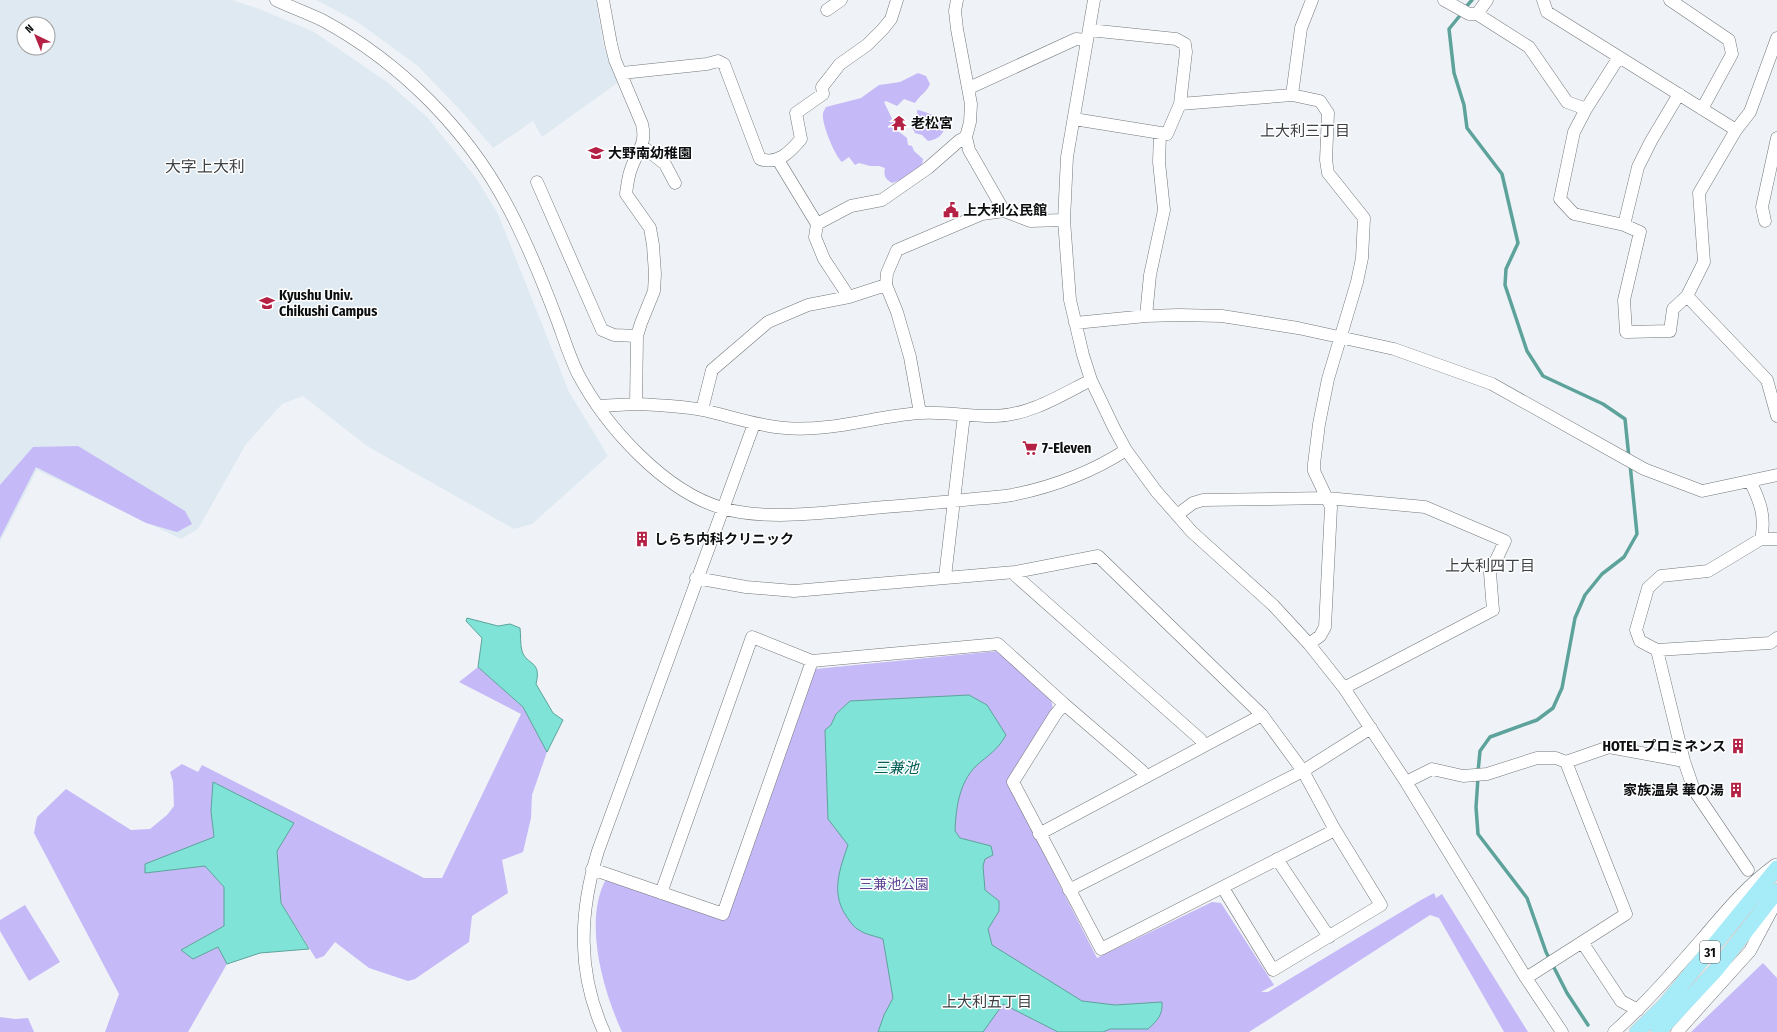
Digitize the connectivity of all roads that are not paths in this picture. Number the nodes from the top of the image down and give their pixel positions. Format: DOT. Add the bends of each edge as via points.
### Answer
graph roads {
  1 [pos="276,0"];
  2 [pos="603,0"];
  3 [pos="841,0"];
  4 [pos="957,0"];
  5 [pos="1094,0"];
  6 [pos="1312,0"];
  7 [pos="1487,0"];
  8 [pos="1543,0"];
  9 [pos="1670,0"];
  10 [pos="895,1"];
  11 [pos="1447,2"];
  12 [pos="827,10"];
  13 [pos="1473,14"];
  14 [pos="1088,35"];
  15 [pos="1777,38"];
  16 [pos="1619,58"];
  17 [pos="622,73"];
  18 [pos="969,88"];
  19 [pos="1679,94"];
  20 [pos="1292,95"];
  21 [pos="1180,104"];
  22 [pos="1586,109"];
  23 [pos="1702,109"];
  24 [pos="1074,119"];
  25 [pos="1736,130"];
  26 [pos="1160,134"];
  27 [pos="966,137"];
  28 [pos="1777,138"];
  29 [pos="642,146"];
  30 [pos="778,160"];
  31 [pos="537,182"];
  32 [pos="675,183"];
  33 [pos="1004,211"];
  34 [pos="1064,220"];
  35 [pos="1765,221"];
  36 [pos="817,224"];
  37 [pos="1624,225"];
  38 [pos="886,285"];
  39 [pos="1687,296"];
  40 [pos="849,297"];
  41 [pos="1146,316"];
  42 [pos="1075,323"];
  43 [pos="637,336"];
  44 [pos="1339,338"];
  45 [pos="1091,380"];
  46 [pos="636,404"];
  47 [pos="598,406"];
  48 [pos="702,410"];
  49 [pos="920,413"];
  50 [pos="964,415"];
  51 [pos="1777,416"];
  52 [pos="754,424"];
  53 [pos="1126,450"];
  54 [pos="1777,475"];
  55 [pos="1750,481"];
  56 [pos="1327,498"];
  57 [pos="954,501"];
  58 [pos="723,509"];
  59 [pos="1177,515"];
  60 [pos="1761,539"];
  61 [pos="1777,540"];
  62 [pos="1015,572"];
  63 [pos="945,577"];
  64 [pos="696,578"];
  65 [pos="1777,638"];
  66 [pos="1309,644"];
  67 [pos="1657,650"];
  68 [pos="812,661"];
  69 [pos="1344,688"];
  70 [pos="1064,704"];
  71 [pos="1262,714"];
  72 [pos="1371,728"];
  73 [pos="1204,745"];
  74 [pos="1684,761"];
  75 [pos="1566,762"];
  76 [pos="1303,771"];
  77 [pos="1146,776"];
  78 [pos="1406,782"];
  79 [pos="1335,830"];
  80 [pos="1039,834"];
  81 [pos="1277,859"];
  82 [pos="1777,864"];
  83 [pos="1777,868"];
  84 [pos="592,869"];
  85 [pos="1748,870"];
  86 [pos="1223,888"];
  87 [pos="1069,890"];
  88 [pos="1777,891"];
  89 [pos="661,894"];
  90 [pos="1777,900"];
  91 [pos="1329,937"];
  92 [pos="1582,942"];
  93 [pos="1526,978"];
  94 [pos="1638,1010"];
  95 [pos="604,1032"];
  96 [pos="1562,1032"];
  97 [pos="1614,1032"];
  98 [pos="1637,1032"];
  99 [pos="1658,1032"];
  100 [pos="1677,1032"];
  1 -- 47 [label="street" via="323,21 365,48 423,94 454,127 508,207 578,373"];
  2 -- 17 [label="street" via="610,44"];
  3 -- 12 [label="street"];
  4 -- 18 [label="street" via="958,36"];
  5 -- 14 [label="street"];
  6 -- 20 [label="street" via="1302,28"];
  7 -- 13 [label="street"];
  8 -- 16 [label="street" via="1547,12"];
  9 -- 23 [label="street" via="1729,40 1732,54"];
  10 -- 30 [label="street" via="891,18 875,39 855,56 840,64 822,87 823,94 796,112 802,139"];
  11 -- 13 [label="street"];
  13 -- 22 [label="street" via="1529,47 1567,102"];
  14 -- 18 [label="street"];
  14 -- 21 [label="street" via="1176,39 1185,44"];
  14 -- 24 [label="street"];
  15 -- 25 [label="street" via="1750,112"];
  16 -- 19 [label="street"];
  16 -- 22 [label="street"];
  17 -- 29 [label="street" via="642,124"];
  17 -- 30 [label="street" via="718,61 724,64 760,159 768,162"];
  18 -- 27 [label="street" via="970,122"];
  19 -- 23 [label="street"];
  19 -- 37 [label="street" via="1638,167"];
  20 -- 21 [label="street"];
  20 -- 44 [label="street" via="1320,101 1328,113 1328,173 1364,218 1362,258 1357,282"];
  21 -- 26 [label="street" via="1167,134"];
  22 -- 37 [label="street" via="1574,132 1560,199 1574,214"];
  23 -- 25 [label="street"];
  24 -- 26 [label="street"];
  24 -- 34 [label="street" via="1067,157"];
  25 -- 39 [label="street" via="1699,193 1704,262"];
  26 -- 41 [label="street" via="1159,162 1164,210 1150,275"];
  27 -- 33 [label="street" via="969,150"];
  27 -- 36 [label="street" via="882,200 851,206"];
  28 -- 35 [label="street" via="1762,208"];
  29 -- 32 [label="street" via="665,164"];
  29 -- 43 [label="street" via="631,169 626,194 650,228 655,274 654,291"];
  30 -- 36 [label="street"];
  31 -- 43 [label="street" via="602,330 614,335"];
  33 -- 34 [label="street" via="1030,221"];
  33 -- 38 [label="street" via="982,214 897,250 887,273"];
  34 -- 42 [label="street" via="1067,273"];
  36 -- 40 [label="street" via="815,237 824,259"];
  37 -- 39 [label="street" via="1640,232 1624,300 1626,332 1670,331 1673,309"];
  38 -- 40 [label="street"];
  38 -- 49 [label="street" via="910,357"];
  39 -- 51 [label="street" via="1767,380"];
  40 -- 48 [label="street" via="808,305 768,322 712,370"];
  41 -- 42 [label="street"];
  41 -- 44 [label="street" via="1222,316 1298,328"];
  42 -- 45 [label="street"];
  43 -- 46 [label="street"];
  44 -- 55 [label="street" via="1394,349 1492,384 1644,469 1702,491"];
  44 -- 56 [label="street" via="1319,424 1314,471"];
  45 -- 50 [label="street" via="1022,412 996,416"];
  45 -- 53 [label="street"];
  46 -- 47 [label="street"];
  46 -- 48 [label="street"];
  47 -- 58 [label="street" via="638,456 684,491"];
  48 -- 52 [label="street"];
  49 -- 50 [label="street"];
  49 -- 52 [label="street" via="810,429"];
  50 -- 57 [label="street"];
  52 -- 58 [label="street"];
  53 -- 57 [label="street" via="1103,464 1048,486 1010,495"];
  53 -- 59 [label="street"];
  54 -- 55 [label="street"];
  55 -- 60 [label="street" via="1758,498 1764,525"];
  56 -- 59 [label="street" via="1203,500 1193,502"];
  56 -- 66 [label="street" via="1331,507 1331,530 1325,627 1320,636"];
  56 -- 69 [label="street" via="1425,506 1506,541 1490,574 1493,610"];
  57 -- 58 [label="street" via="768,515"];
  57 -- 63 [label="street"];
  58 -- 64 [label="street"];
  59 -- 66 [label="street" via="1192,532 1273,605"];
  60 -- 61 [label="street"];
  60 -- 67 [label="street" via="1708,571 1661,576 1648,588 1636,630 1640,641"];
  62 -- 63 [label="street"];
  62 -- 71 [label="street" via="1098,556"];
  62 -- 73 [label="street" via="1016,576"];
  63 -- 64 [label="street" via="794,591 746,587"];
  64 -- 84 [label="street"];
  65 -- 67 [label="street" via="1770,643"];
  66 -- 69 [label="street"];
  67 -- 74 [label="street"];
  68 -- 70 [label="street" via="998,644"];
  68 -- 89 [label="street" via="722,914"];
  68 -- 89 [label="street" via="752,637"];
  69 -- 72 [label="street"];
  70 -- 77 [label="street"];
  70 -- 80 [label="street" via="1054,715 1013,782"];
  71 -- 73 [label="street"];
  71 -- 76 [label="street"];
  72 -- 76 [label="street"];
  72 -- 78 [label="street"];
  73 -- 77 [label="street"];
  74 -- 75 [label="street" via="1609,747"];
  74 -- 85 [label="street" via="1694,790"];
  75 -- 78 [label="street" via="1556,758 1537,758 1487,774 1463,776 1432,769"];
  75 -- 92 [label="street" via="1626,914"];
  76 -- 79 [label="street"];
  76 -- 87 [label="street"];
  77 -- 80 [label="street"];
  78 -- 93 [label="street"];
  79 -- 81 [label="street"];
  79 -- 91 [label="street" via="1381,905"];
  80 -- 87 [label="street"];
  81 -- 86 [label="street"];
  81 -- 91 [label="street"];
  82 -- 94 [label="street" via="1741,894"];
  83 -- 98 [label="main road, 31" via="1674,994"];
  84 -- 89 [label="street"];
  84 -- 95 [label="street" via="583,926 585,965 593,1004"];
  86 -- 87 [label="street" via="1101,949"];
  86 -- 91 [label="street" via="1273,970"];
  88 -- 99 [label="main road, 31" via="1716,970"];
  90 -- 100 [label="street" via="1750,951"];
  92 -- 93 [label="street"];
  92 -- 94 [label="street" via="1621,1001"];
  93 -- 96 [label="street"];
  94 -- 97 [label="street"];
}
